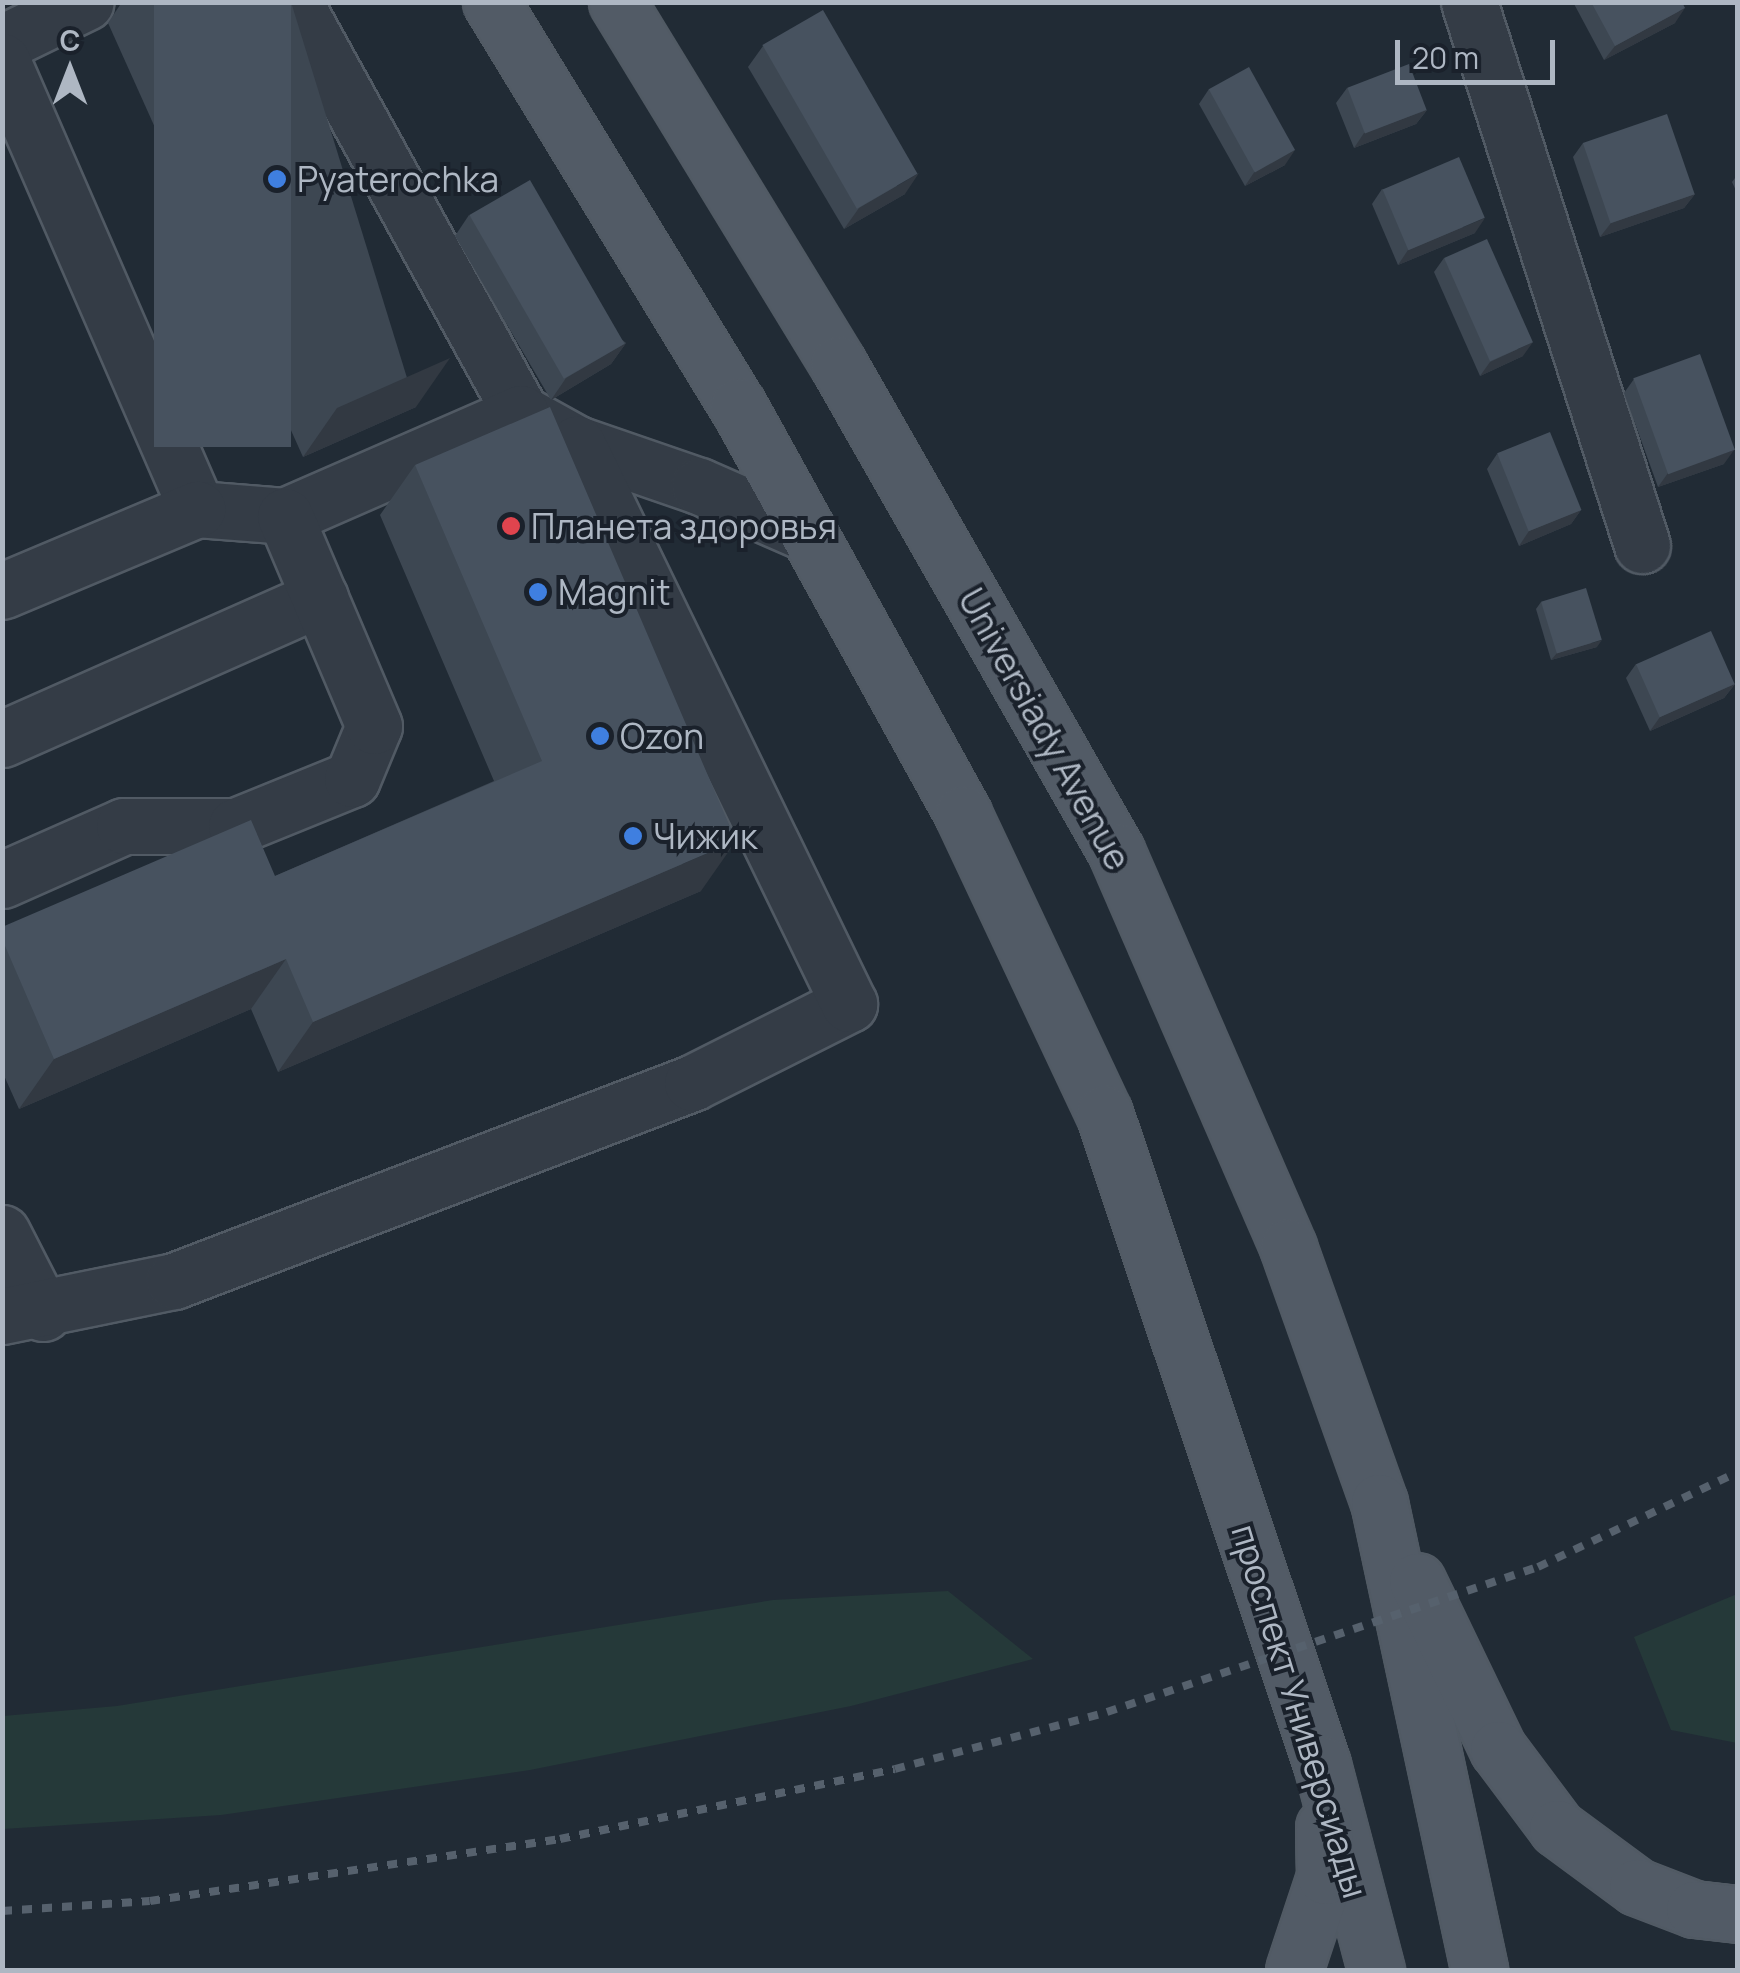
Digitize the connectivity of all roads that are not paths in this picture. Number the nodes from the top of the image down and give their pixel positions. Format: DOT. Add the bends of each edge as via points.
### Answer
graph roads {
  1 [pos="86,2"];
  2 [pos="294,2"];
  3 [pos="491,2"];
  4 [pos="617,2"];
  5 [pos="1469,2"];
  6 [pos="2,43"];
  7 [pos="2,61"];
  8 [pos="521,413"];
  9 [pos="578,444"];
  10 [pos="197,509"];
  11 [pos="285,516"];
  12 [pos="808,534"];
  13 [pos="1642,545"];
  14 [pos="2,592"];
  15 [pos="320,598"];
  16 [pos="2,739"];
  17 [pos="2,880"];
  18 [pos="2,1233"];
  19 [pos="23,1314"];
  20 [pos="1380,1502"];
  21 [pos="1322,1764"];
  22 [pos="1738,1914"];
  23 [pos="1294,1970"];
  24 [pos="1376,1970"];
  25 [pos="1480,1970"];
  1 -- 6 [label="street"];
  2 -- 8 [label="street"];
  3 -- 12 [label="main road" via="738,406"];
  4 -- 20 [label="main road, Universiady Avenue" via="838,364 1116,851 1288,1247"];
  5 -- 13 [label="street"];
  7 -- 10 [label="street"];
  8 -- 9 [label="street"];
  8 -- 11 [label="street"];
  9 -- 12 [label="street"];
  9 -- 19 [label="street" via="848,1004 692,1083 174,1281"];
  10 -- 11 [label="street"];
  10 -- 14 [label="street"];
  11 -- 15 [label="street"];
  12 -- 21 [label="main road, проспект Универсиады" via="963,814 1104,1114"];
  15 -- 16 [label="street"];
  15 -- 17 [label="street" via="374,726 352,779 236,826 124,826"];
  18 -- 19 [label="street"];
  20 -- 22 [label="main road" via="1498,1749 1545,1814 1585,1853 1637,1886 1694,1909"];
  20 -- 25 [label="main road"];
  21 -- 23 [label="main road" via="1325,1876"];
  21 -- 24 [label="main road, проспект Универсиады"];
}
